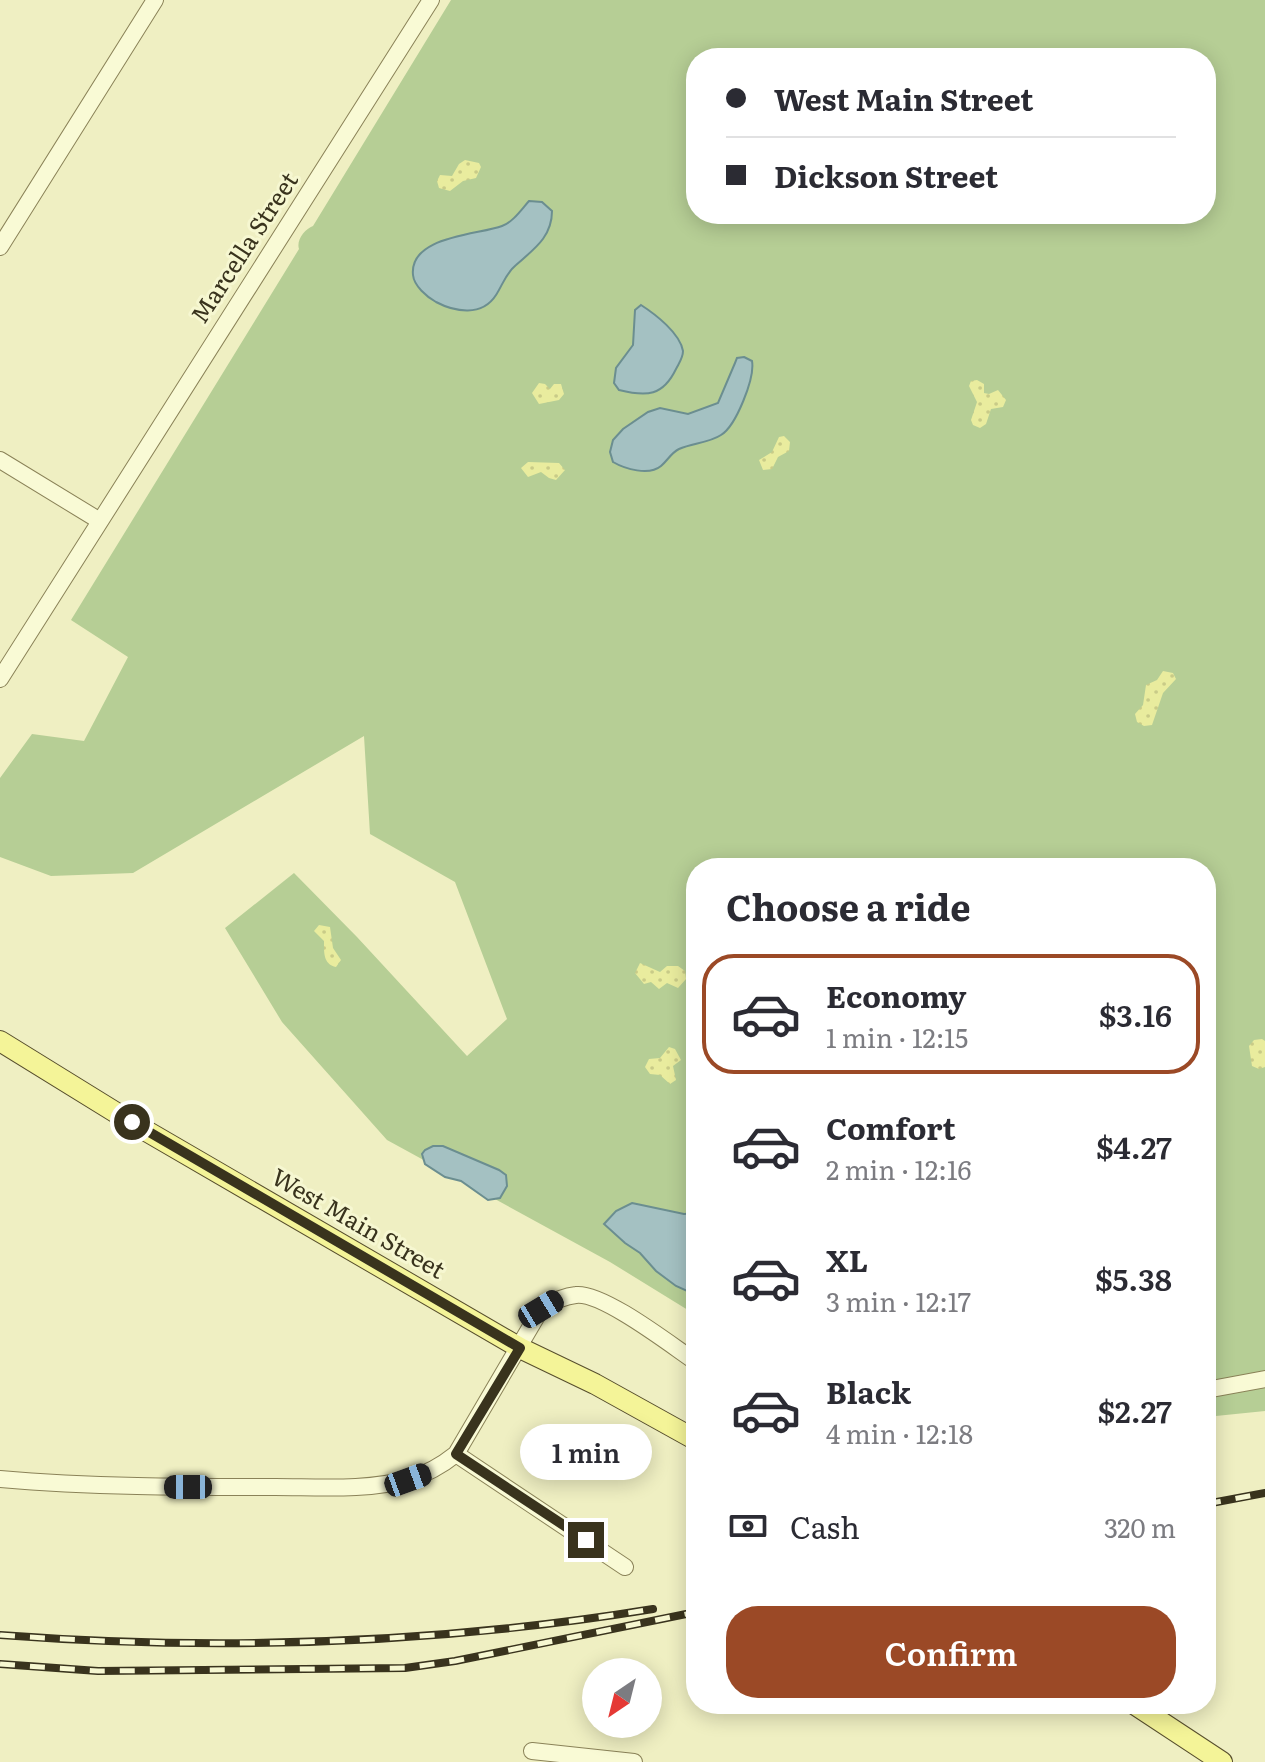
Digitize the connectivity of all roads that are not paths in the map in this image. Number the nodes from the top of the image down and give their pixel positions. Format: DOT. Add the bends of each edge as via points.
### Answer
graph roads {
  1 [pos="155,0"];
  2 [pos="431,0"];
  3 [pos="0,247"];
  4 [pos="0,460"];
  5 [pos="100,521"];
  6 [pos="0,679"];
  7 [pos="0,1041"];
  8 [pos="520,1348"];
  9 [pos="686,1355"];
  10 [pos="1265,1379"];
  11 [pos="1216,1388"];
  12 [pos="686,1434"];
  13 [pos="456,1454"];
  14 [pos="0,1479"];
  15 [pos="625,1567"];
  16 [pos="1149,1714"];
  17 [pos="532,1751"];
  18 [pos="634,1762"];
  19 [pos="1222,1762"];
  1 -- 3 [label="street"];
  2 -- 5 [label="street, Marcella Street"];
  4 -- 5 [label="street"];
  5 -- 6 [label="street, Marcella Street"];
  7 -- 8 [label="main road, West Main Street"];
  8 -- 9 [label="street" via="541,1309 578,1294 626,1315"];
  8 -- 12 [label="main road, West Main Street"];
  8 -- 13 [label="street"];
  10 -- 11 [label="street"];
  13 -- 14 [label="street" via="408,1480 330,1487 144,1487"];
  13 -- 15 [label="street"];
  16 -- 19 [label="main road"];
  17 -- 18 [label="street"];
}
